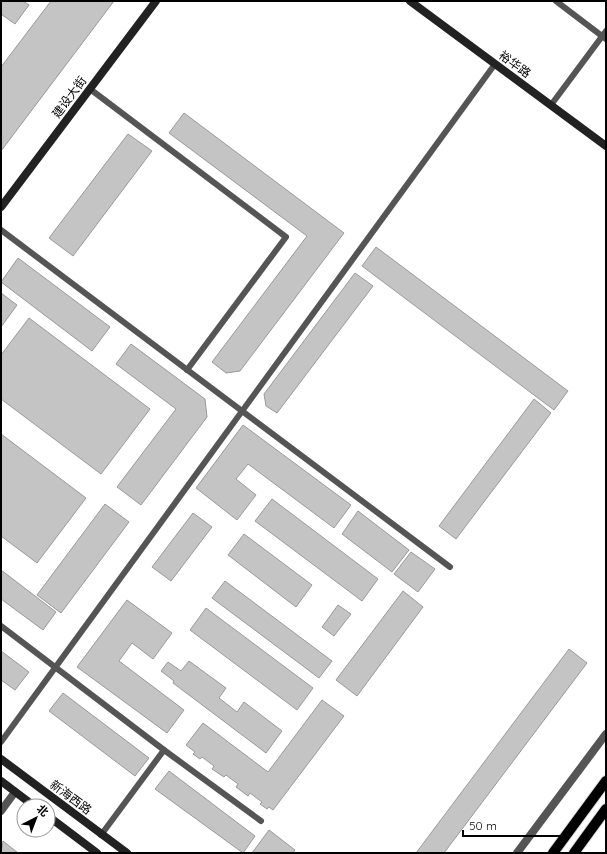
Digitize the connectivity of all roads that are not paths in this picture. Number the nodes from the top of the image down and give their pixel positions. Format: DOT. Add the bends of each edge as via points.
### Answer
graph roads {
  1 [pos="156,1"];
  2 [pos="410,1"];
  3 [pos="556,1"];
  4 [pos="606,30"];
  5 [pos="604,38"];
  6 [pos="495,64"];
  7 [pos="90,89"];
  8 [pos="551,105"];
  9 [pos="606,146"];
  10 [pos="1,207"];
  11 [pos="1,230"];
  12 [pos="187,370"];
  13 [pos="243,413"];
  14 [pos="450,567"];
  15 [pos="1,626"];
  16 [pos="56,668"];
  17 [pos="606,734"];
  18 [pos="1,742"];
  19 [pos="164,750"];
  20 [pos="1,759"];
  21 [pos="1,781"];
  22 [pos="606,781"];
  23 [pos="15,792"];
  24 [pos="23,798"];
  25 [pos="606,809"];
  26 [pos="1,811"];
  27 [pos="261,821"];
  28 [pos="56,822"];
  29 [pos="102,835"];
  30 [pos="97,853"];
  31 [pos="127,853"];
  32 [pos="517,853"];
  33 [pos="553,853"];
  34 [pos="574,853"];
  1 -- 7 [label="street, 建设大街"];
  2 -- 6 [label="street, 裕华路"];
  3 -- 5 [label="lane"];
  4 -- 5 [label="lane"];
  5 -- 8 [label="lane"];
  6 -- 8 [label="street, 裕华路"];
  6 -- 13 [label="lane"];
  7 -- 10 [label="street, 建设大街"];
  7 -- 12 [label="lane" via="286,237"];
  8 -- 9 [label="street, 裕华路"];
  11 -- 12 [label="lane"];
  12 -- 13 [label="lane"];
  13 -- 14 [label="lane"];
  13 -- 16 [label="lane"];
  15 -- 16 [label="lane"];
  16 -- 18 [label="lane"];
  16 -- 19 [label="lane"];
  17 -- 32 [label="street"];
  19 -- 27 [label="lane"];
  19 -- 29 [label="lane"];
  20 -- 29 [label="street, 新海西路"];
  21 -- 23 [label="street"];
  22 -- 33 [label="main road"];
  23 -- 24 [label="street"];
  23 -- 26 [label="street"];
  25 -- 34 [label="main road"];
  28 -- 30 [label="street"];
  29 -- 31 [label="street, 新海西路"];
}
